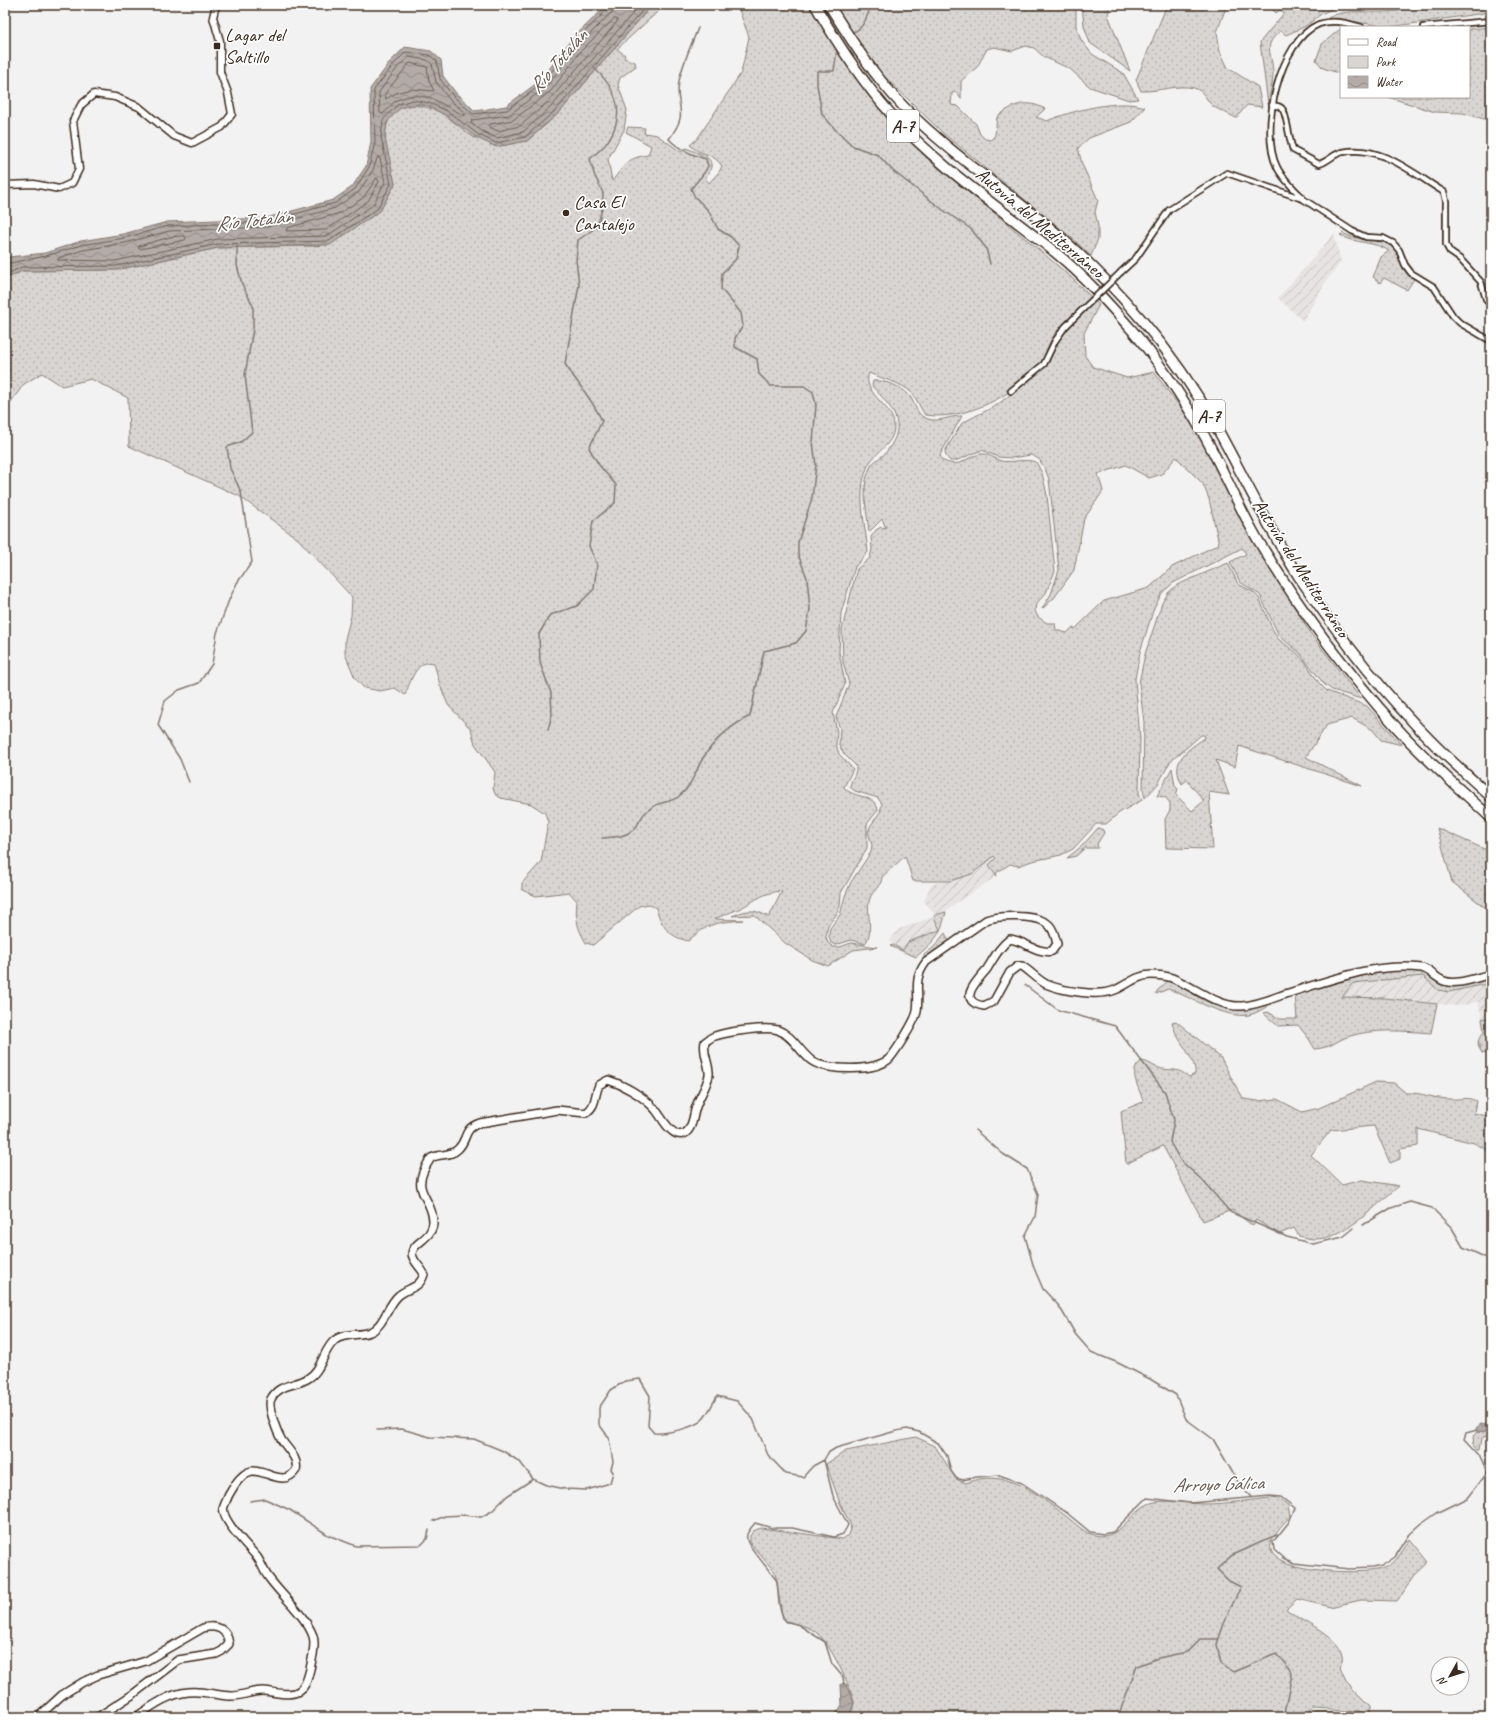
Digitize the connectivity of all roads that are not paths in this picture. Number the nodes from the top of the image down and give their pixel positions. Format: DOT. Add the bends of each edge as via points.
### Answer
graph roads {
  1 [pos="216,5"];
  2 [pos="815,5"];
  3 [pos="829,5"];
  4 [pos="1491,21"];
  5 [pos="1357,26"];
  6 [pos="1434,26"];
  7 [pos="1272,105"];
  8 [pos="5,186"];
  9 [pos="1303,199"];
  10 [pos="1491,306"];
  11 [pos="1491,341"];
  12 [pos="1011,391"];
  13 [pos="1491,797"];
  14 [pos="1491,818"];
  15 [pos="1491,974"];
  16 [pos="38,1717"];
  17 [pos="98,1717"];
  18 [pos="136,1717"];
  1 -- 8 [label="street" via="213,17 220,41 220,72 232,114 222,126 192,143 174,136 139,107 115,97 94,94 81,104 73,122 79,169 72,182 59,189 34,184"];
  2 -- 14 [label="highway, Autovía del Mediterráneo / A-7" via="840,47 891,114 971,186 1058,254 1132,331 1177,391 1204,436 1258,539 1288,587 1342,662 1400,731"];
  3 -- 13 [label="highway, Autovía del Mediterráneo / A-7" via="851,40 901,105 933,135 1063,240 1108,282 1143,321 1190,385 1218,430 1269,528 1347,645 1424,734"];
  4 -- 6 [label="street"];
  5 -- 7 [label="street" via="1330,22 1319,24 1304,34 1283,65"];
  7 -- 9 [label="street" via="1272,145 1276,166"];
  7 -- 10 [label="street" via="1280,106 1284,110 1293,150 1318,164 1326,163 1340,152 1372,152 1388,158 1444,192 1446,245 1481,282 1486,300"];
  9 -- 11 [label="street" via="1366,237 1384,238 1393,243 1411,274 1434,287 1460,323"];
  9 -- 12 [label="street, bridge" via="1227,173 1169,210 1136,258 1065,327 1044,364"];
  15 -- 18 [label="main road" via="1453,982 1442,980 1422,968 1382,968 1341,977 1240,1007 1211,998 1171,978 1150,975 1138,977 1114,991 1088,992 1061,989 1046,984 1022,966 1018,966 1010,972 994,1001 984,1006 979,1005 971,997 972,985 1010,938 1021,940 1045,952 1052,951 1057,944 1054,932 1046,922 996,916 986,920 926,962 919,971 914,1021 890,1059 881,1065 869,1068 823,1066 812,1061 779,1031 771,1028 751,1030 715,1036 704,1042 703,1049 709,1076 695,1110 694,1119 684,1133 677,1134 672,1130 644,1099 608,1080 599,1085 596,1103 586,1114 557,1110 472,1126 463,1144 453,1153 431,1158 421,1181 421,1190 433,1222 429,1235 415,1246 412,1252 424,1274 422,1281 416,1287 399,1295 371,1332 340,1337 329,1347 318,1370 307,1379 285,1386 274,1394 270,1405 275,1426 280,1439 296,1460 296,1470 291,1476 284,1478 252,1471 247,1473 238,1480 223,1507 224,1515 258,1559 268,1578 309,1627 314,1649 304,1687 290,1694 260,1691 233,1696 203,1690 186,1692 157,1703"];
  16 -- 17 [label="main road" via="62,1695 83,1682 146,1661 203,1628 212,1626 226,1633 229,1644 222,1651 178,1660"];
}
